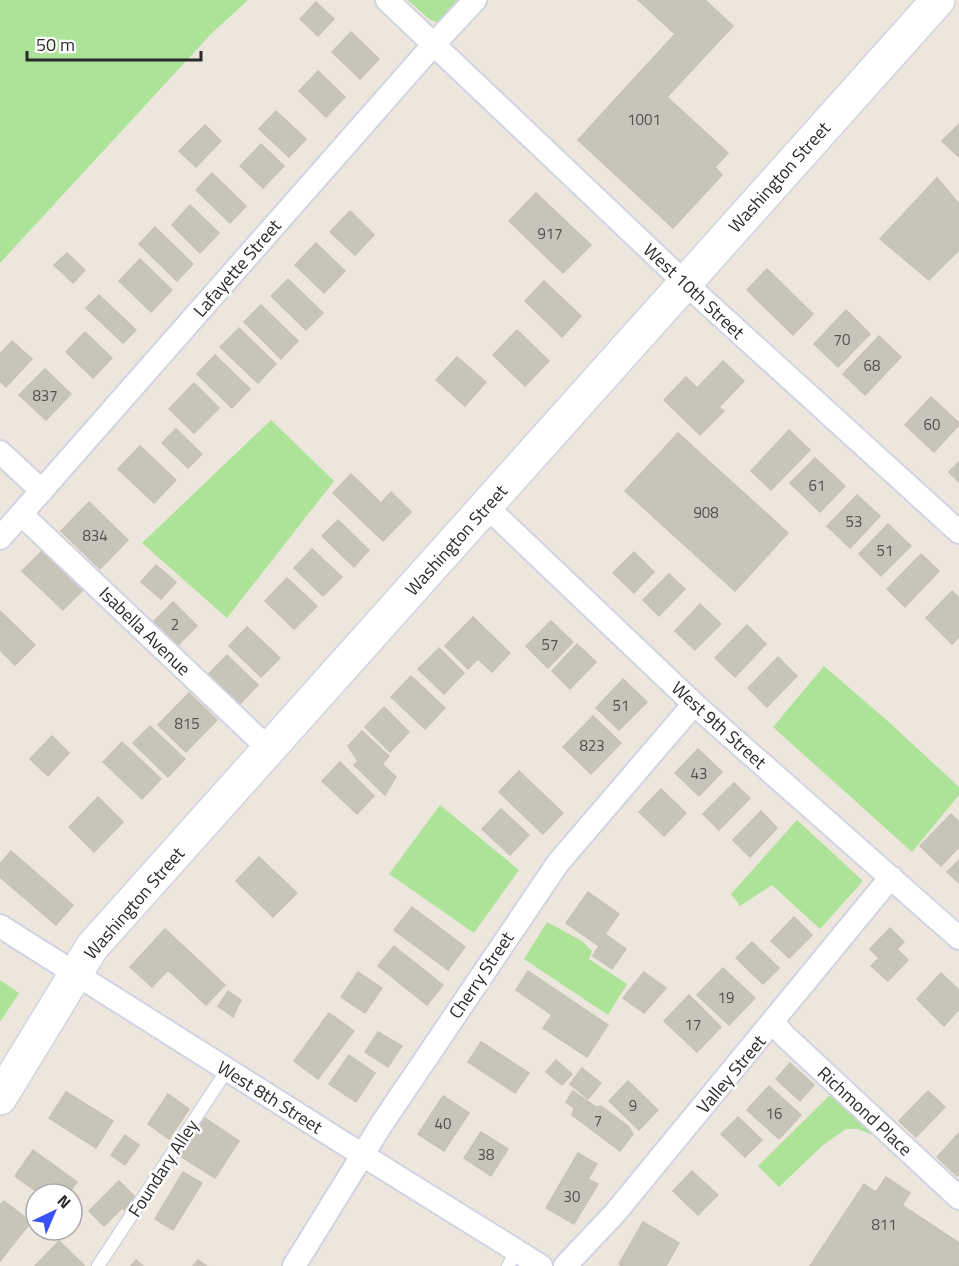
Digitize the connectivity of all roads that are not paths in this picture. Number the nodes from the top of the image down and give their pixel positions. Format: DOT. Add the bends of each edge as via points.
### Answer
graph roads {
  1 [pos="387,0"];
  2 [pos="475,0"];
  3 [pos="938,0"];
  4 [pos="434,44"];
  5 [pos="685,283"];
  6 [pos="0,452"];
  7 [pos="42,491"];
  8 [pos="486,506"];
  9 [pos="21,514"];
  10 [pos="959,532"];
  11 [pos="0,538"];
  12 [pos="694,704"];
  13 [pos="268,749"];
  14 [pos="891,877"];
  15 [pos="0,926"];
  16 [pos="959,938"];
  17 [pos="76,973"];
  18 [pos="772,1023"];
  19 [pos="227,1070"];
  20 [pos="0,1098"];
  21 [pos="362,1155"];
  22 [pos="959,1198"];
  23 [pos="513,1259"];
  24 [pos="98,1266"];
  25 [pos="294,1266"];
  26 [pos="541,1266"];
  27 [pos="565,1266"];
  1 -- 4 [label="street, West 10th Street"];
  2 -- 4 [label="street, Lafayette Street"];
  3 -- 5 [label="main road, Washington Street"];
  4 -- 5 [label="street, West 10th Street"];
  4 -- 7 [label="street, Lafayette Street"];
  5 -- 8 [label="main road, Washington Street"];
  5 -- 10 [label="street, West 10th Street"];
  6 -- 7 [label="street"];
  7 -- 9 [label="street, Lafayette Street"];
  8 -- 12 [label="street, West 9th Street"];
  8 -- 13 [label="main road, Washington Street"];
  9 -- 11 [label="street, Lafayette Street"];
  9 -- 13 [label="street, Isabella Avenue"];
  12 -- 14 [label="street, West 9th Street"];
  12 -- 21 [label="street, Cherry Street" via="558,863"];
  13 -- 17 [label="main road, Washington Street" via="92,947"];
  14 -- 16 [label="street, West 9th Street"];
  14 -- 18 [label="street, Valley Street"];
  15 -- 17 [label="street, West 8th Street"];
  17 -- 19 [label="street, West 8th Street"];
  17 -- 20 [label="main road, Washington Street"];
  18 -- 22 [label="street, Richmond Place"];
  18 -- 27 [label="street, Valley Street" via="615,1213"];
  19 -- 21 [label="street, West 8th Street"];
  19 -- 24 [label="lane, Foundary Alley"];
  21 -- 23 [label="street, West 8th Street"];
  21 -- 25 [label="street, Cherry Street"];
  23 -- 26 [label="street, West 8th Street"];
}
